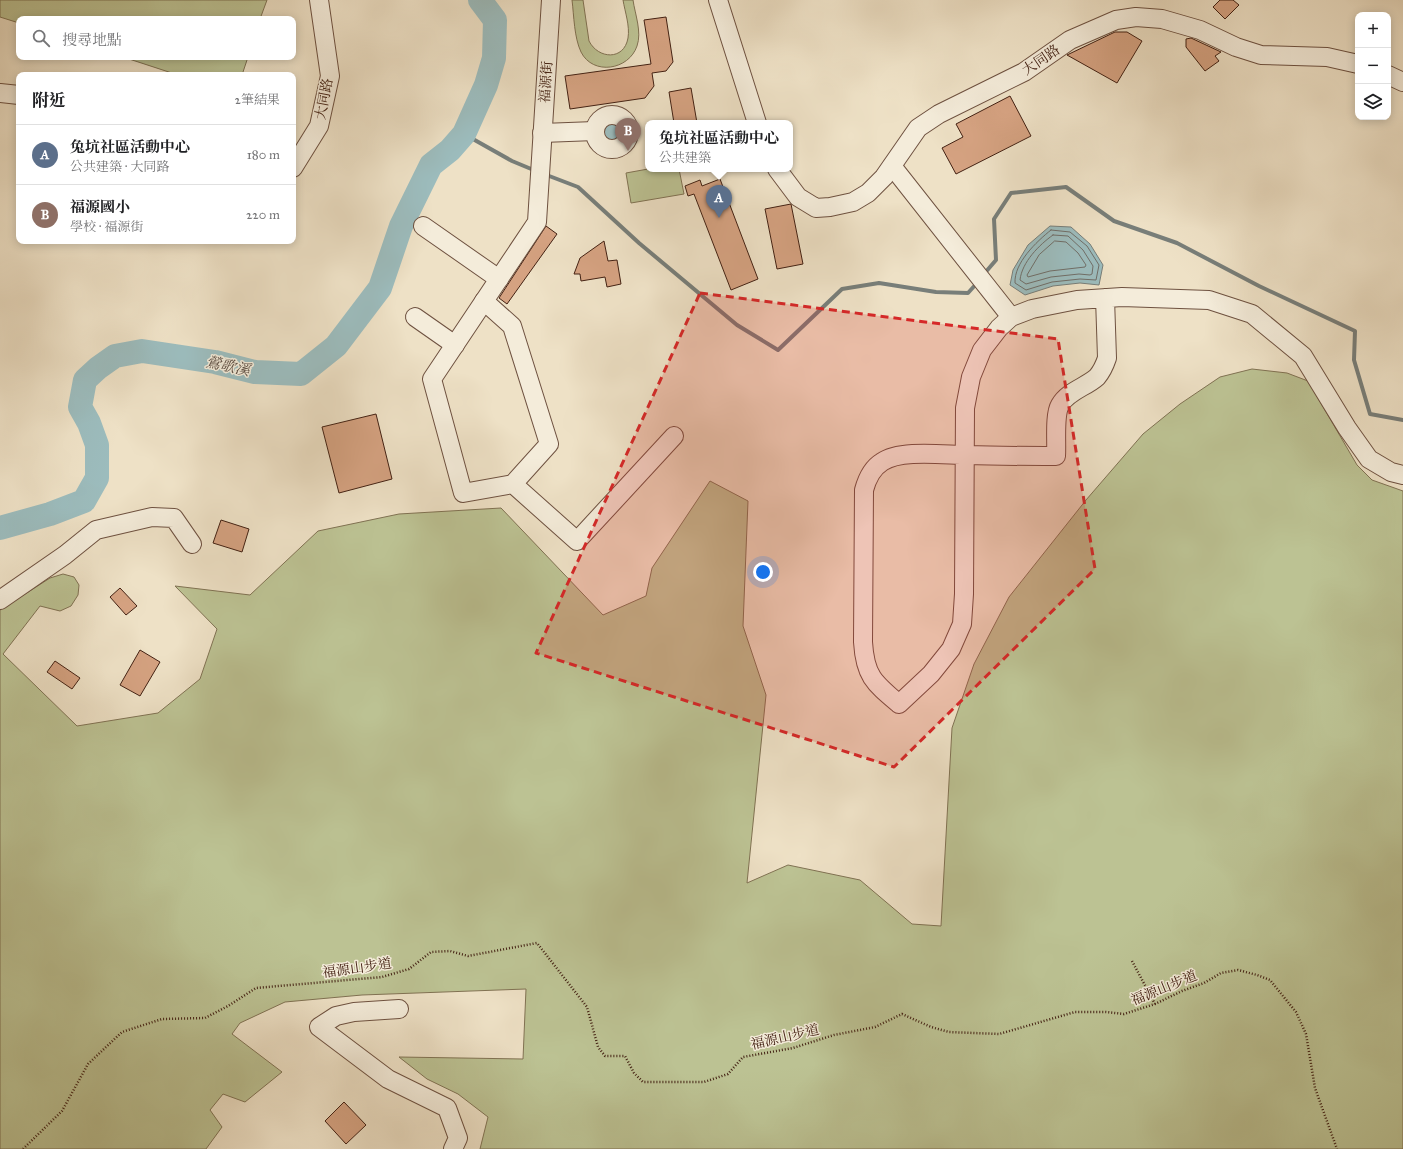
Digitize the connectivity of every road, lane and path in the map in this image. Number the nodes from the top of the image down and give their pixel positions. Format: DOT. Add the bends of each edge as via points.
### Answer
graph roads {
  1 [pos="319,0"];
  2 [pos="551,0"];
  3 [pos="718,0"];
  4 [pos="1355,63"];
  5 [pos="0,92"];
  6 [pos="16,95"];
  7 [pos="756,120"];
  8 [pos="595,131"];
  9 [pos="542,133"];
  10 [pos="296,163"];
  11 [pos="892,166"];
  12 [pos="778,172"];
  13 [pos="423,226"];
  14 [pos="499,279"];
  15 [pos="1105,298"];
  16 [pos="484,301"];
  17 [pos="415,317"];
  18 [pos="1011,317"];
  19 [pos="455,345"];
  20 [pos="674,436"];
  21 [pos="964,455"];
  22 [pos="1403,475"];
  23 [pos="513,484"];
  24 [pos="192,544"];
  25 [pos="0,600"];
  26 [pos="1132,961"];
  27 [pos="1155,1004"];
  28 [pos="399,1009"];
  29 [pos="23,1149"];
  30 [pos="453,1149"];
  31 [pos="1337,1149"];
  1 -- 10 [label="street, 大同路" via="330,76 319,126"];
  2 -- 9 [label="street, 福源街"];
  3 -- 7 [label="street"];
  4 -- 11 [label="street, 大同路" via="1326,57 1261,55 1236,47 1200,30 1162,19 1136,17 1116,20 1070,40 1024,72 939,114 918,128"];
  5 -- 6 [label="street"];
  8 -- 9 [label="street"];
  9 -- 14 [label="street, 福源街" via="537,222"];
  11 -- 12 [label="street, 大同路" via="884,178 854,202 816,208 798,197"];
  11 -- 18 [label="street"];
  13 -- 14 [label="street"];
  14 -- 16 [label="street, 福源街"];
  15 -- 18 [label="street" via="1077,300 1032,309"];
  15 -- 21 [label="street" via="1107,358 1097,376 1060,405 1057,415 1056,456"];
  15 -- 22 [label="street" via="1210,300 1252,314 1303,356 1369,459 1391,472"];
  16 -- 19 [label="street, 福源街"];
  16 -- 23 [label="street" via="512,326 549,444"];
  17 -- 19 [label="street"];
  18 -- 21 [label="street" via="982,350 971,377 965,408"];
  19 -- 23 [label="street, 福源街" via="432,379 463,493"];
  20 -- 23 [label="street" via="577,541"];
  21 -- 21 [label="street" via="895,456 882,461 874,469 864,490 864,660 877,686 899,704 931,674 951,649 962,624"];
  24 -- 25 [label="street" via="174,518 152,517 96,530"];
  26 -- 27 [label="path"];
  27 -- 29 [label="path, 福源山步道" via="1124,1014 1074,1012 999,1034 949,1032 902,1014 875,1026 793,1048 743,1057 728,1074 704,1082 643,1082 634,1073 625,1056 605,1056 598,1047 588,1007 537,943 468,956 450,951 431,952 409,969 382,977 256,988 205,1018 162,1019 122,1032 88,1064 62,1111"];
  27 -- 31 [label="path, 福源山步道" via="1221,973 1238,970 1270,980 1296,1012 1306,1034 1315,1088"];
  28 -- 30 [label="street" via="336,1016 319,1027 388,1079 447,1108 458,1138"];
}
